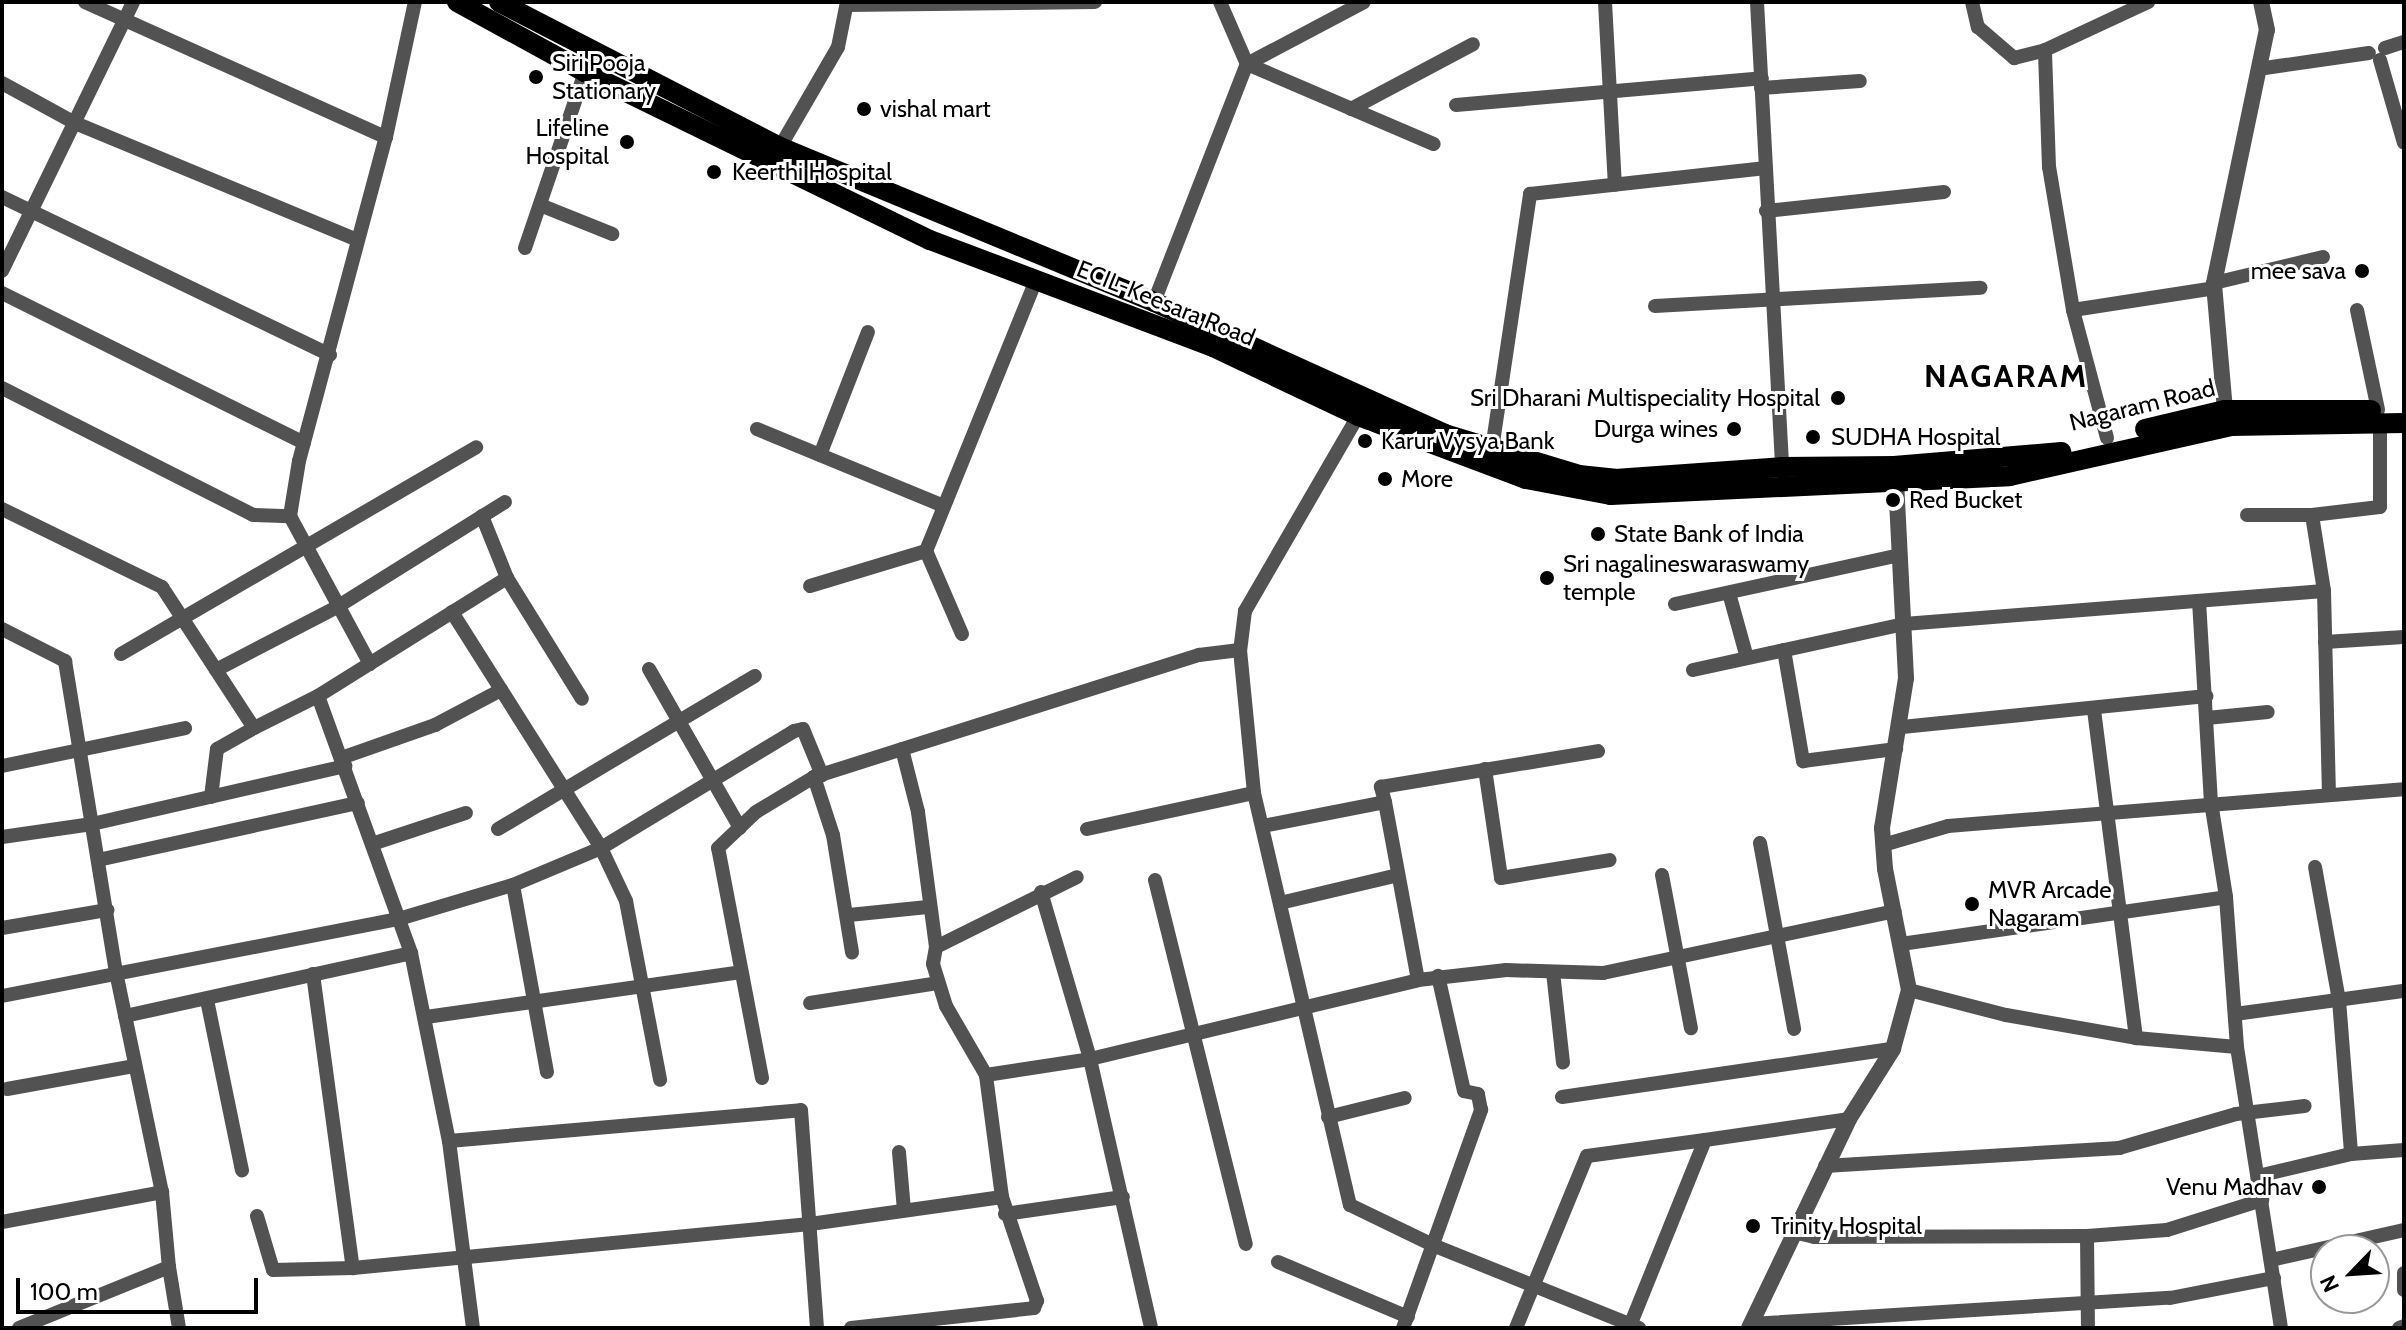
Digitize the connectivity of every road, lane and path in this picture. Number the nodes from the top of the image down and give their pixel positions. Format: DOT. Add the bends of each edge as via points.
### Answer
graph roads {
  1 [pos="85,2"];
  2 [pos="133,2"];
  3 [pos="415,2"];
  4 [pos="457,2"];
  5 [pos="499,2"];
  6 [pos="1095,2"];
  7 [pos="1220,2"];
  8 [pos="1606,2"];
  9 [pos="1757,2"];
  10 [pos="1972,2"];
  11 [pos="2148,2"];
  12 [pos="2261,2"];
  13 [pos="847,3"];
  14 [pos="1360,3"];
  15 [pos="124,22"];
  16 [pos="2404,42"];
  17 [pos="1473,44"];
  18 [pos="2045,50"];
  19 [pos="2378,54"];
  20 [pos="1247,64"];
  21 [pos="2258,69"];
  22 [pos="585,72"];
  23 [pos="1860,81"];
  24 [pos="2,83"];
  25 [pos="1762,83"];
  26 [pos="1610,91"];
  27 [pos="1456,105"];
  28 [pos="1351,109"];
  29 [pos="75,123"];
  30 [pos="386,137"];
  31 [pos="2404,143"];
  32 [pos="1434,144"];
  33 [pos="780,147"];
  34 [pos="1764,168"];
  35 [pos="1615,185"];
  36 [pos="1944,192"];
  37 [pos="2,197"];
  38 [pos="540,205"];
  39 [pos="32,211"];
  40 [pos="1766,211"];
  41 [pos="612,234"];
  42 [pos="358,240"];
  43 [pos="525,248"];
  44 [pos="2323,257"];
  45 [pos="2,271"];
  46 [pos="1036,280"];
  47 [pos="2215,285"];
  48 [pos="1981,288"];
  49 [pos="2,293"];
  50 [pos="1776,299"];
  51 [pos="1154,302"];
  52 [pos="1655,306"];
  53 [pos="2073,310"];
  54 [pos="2357,310"];
  55 [pos="868,332"];
  56 [pos="1247,353"];
  57 [pos="330,355"];
  58 [pos="2,388"];
  59 [pos="2225,410"];
  60 [pos="2404,410"];
  61 [pos="1358,416"];
  62 [pos="2379,416"];
  63 [pos="2404,423"];
  64 [pos="757,429"];
  65 [pos="2107,438"];
  66 [pos="304,443"];
  67 [pos="476,447"];
  68 [pos="1492,449"];
  69 [pos="820,455"];
  70 [pos="1782,467"];
  71 [pos="1895,474"];
  72 [pos="505,502"];
  73 [pos="944,506"];
  74 [pos="2,509"];
  75 [pos="2247,515"];
  76 [pos="2312,515"];
  77 [pos="290,516"];
  78 [pos="482,516"];
  79 [pos="303,544"];
  80 [pos="926,551"];
  81 [pos="1900,555"];
  82 [pos="507,578"];
  83 [pos="810,586"];
  84 [pos="2324,591"];
  85 [pos="1729,593"];
  86 [pos="2199,601"];
  87 [pos="1675,604"];
  88 [pos="337,607"];
  89 [pos="452,612"];
  90 [pos="181,616"];
  91 [pos="1904,624"];
  92 [pos="2,629"];
  93 [pos="962,634"];
  94 [pos="2404,637"];
  95 [pos="2325,642"];
  96 [pos="1240,650"];
  97 [pos="1784,650"];
  98 [pos="121,654"];
  99 [pos="1747,658"];
  100 [pos="370,664"];
  101 [pos="649,669"];
  102 [pos="216,670"];
  103 [pos="1693,670"];
  104 [pos="755,676"];
  105 [pos="501,690"];
  106 [pos="318,696"];
  107 [pos="2206,696"];
  108 [pos="582,699"];
  109 [pos="2094,710"];
  110 [pos="2268,712"];
  111 [pos="2207,718"];
  112 [pos="679,722"];
  113 [pos="1902,727"];
  114 [pos="185,728"];
  115 [pos="254,728"];
  116 [pos="902,749"];
  117 [pos="1896,749"];
  118 [pos="80,750"];
  119 [pos="1598,751"];
  120 [pos="343,762"];
  121 [pos="2,766"];
  122 [pos="1485,769"];
  123 [pos="818,776"];
  124 [pos="710,782"];
  125 [pos="2404,789"];
  126 [pos="565,791"];
  127 [pos="1254,793"];
  128 [pos="2329,793"];
  129 [pos="211,797"];
  130 [pos="1385,802"];
  131 [pos="2211,802"];
  132 [pos="358,803"];
  133 [pos="466,813"];
  134 [pos="2105,817"];
  135 [pos="92,824"];
  136 [pos="1263,826"];
  137 [pos="740,828"];
  138 [pos="498,829"];
  139 [pos="1087,829"];
  140 [pos="2,837"];
  141 [pos="1760,843"];
  142 [pos="372,844"];
  143 [pos="1883,845"];
  144 [pos="601,848"];
  145 [pos="98,860"];
  146 [pos="1610,860"];
  147 [pos="2315,867"];
  148 [pos="1398,875"];
  149 [pos="1662,875"];
  150 [pos="1077,877"];
  151 [pos="1155,880"];
  152 [pos="513,885"];
  153 [pos="1041,892"];
  154 [pos="2226,897"];
  155 [pos="1280,903"];
  156 [pos="928,907"];
  157 [pos="2120,909"];
  158 [pos="107,910"];
  159 [pos="1894,911"];
  160 [pos="849,915"];
  161 [pos="402,918"];
  162 [pos="2,928"];
  163 [pos="1774,937"];
  164 [pos="1901,944"];
  165 [pos="936,947"];
  166 [pos="852,952"];
  167 [pos="411,953"];
  168 [pos="1675,962"];
  169 [pos="741,972"];
  170 [pos="1553,972"];
  171 [pos="313,974"];
  172 [pos="1438,976"];
  173 [pos="117,977"];
  174 [pos="1418,980"];
  175 [pos="937,983"];
  176 [pos="644,986"];
  177 [pos="1909,990"];
  178 [pos="2404,991"];
  179 [pos="2,996"];
  180 [pos="207,1000"];
  181 [pos="2339,1000"];
  182 [pos="535,1001"];
  183 [pos="810,1003"];
  184 [pos="1304,1008"];
  185 [pos="2235,1014"];
  186 [pos="125,1016"];
  187 [pos="426,1017"];
  188 [pos="1691,1028"];
  189 [pos="1794,1029"];
  190 [pos="1192,1033"];
  191 [pos="2136,1038"];
  192 [pos="2237,1047"];
  193 [pos="1893,1049"];
  194 [pos="1090,1059"];
  195 [pos="1563,1062"];
  196 [pos="135,1066"];
  197 [pos="547,1072"];
  198 [pos="986,1075"];
  199 [pos="762,1078"];
  200 [pos="660,1080"];
  201 [pos="7,1089"];
  202 [pos="1562,1097"];
  203 [pos="1405,1098"];
  204 [pos="2305,1106"];
  205 [pos="2250,1115"];
  206 [pos="1328,1117"];
  207 [pos="1849,1119"];
  208 [pos="1705,1140"];
  209 [pos="449,1141"];
  210 [pos="2404,1150"];
  211 [pos="899,1152"];
  212 [pos="2351,1154"];
  213 [pos="1825,1166"];
  214 [pos="242,1170"];
  215 [pos="2258,1176"];
  216 [pos="162,1192"];
  217 [pos="1002,1197"];
  218 [pos="1123,1197"];
  219 [pos="2262,1200"];
  220 [pos="904,1210"];
  221 [pos="1005,1214"];
  222 [pos="257,1216"];
  223 [pos="2,1222"];
  224 [pos="810,1224"];
  225 [pos="2404,1230"];
  226 [pos="1793,1232"];
  227 [pos="2087,1236"];
  228 [pos="1246,1244"];
  229 [pos="1435,1246"];
  230 [pos="463,1255"];
  231 [pos="2271,1260"];
  232 [pos="1278,1262"];
  233 [pos="169,1267"];
  234 [pos="353,1268"];
  235 [pos="2404,1273"];
  236 [pos="2274,1278"];
  237 [pos="1532,1286"];
  238 [pos="2404,1290"];
  239 [pos="2087,1303"];
  240 [pos="1913,1321"];
  241 [pos="1406,1322"];
  242 [pos="1750,1326"];
  243 [pos="1633,1327"];
  244 [pos="19,1328"];
  245 [pos="179,1328"];
  246 [pos="473,1328"];
  247 [pos="817,1328"];
  248 [pos="851,1328"];
  249 [pos="1151,1328"];
  250 [pos="1516,1328"];
  251 [pos="2088,1328"];
  252 [pos="2281,1328"];
  1 -- 15 [label="street"];
  2 -- 15 [label="street"];
  3 -- 30 [label="street"];
  4 -- 22 [label="main road, ECIL-Keesara Road"];
  5 -- 33 [label="main road, ECIL-Keesara Road"];
  6 -- 13 [label="street"];
  7 -- 20 [label="street"];
  8 -- 26 [label="street"];
  9 -- 25 [label="street"];
  10 -- 18 [label="street" via="1978,27 2014,58"];
  11 -- 18 [label="street"];
  12 -- 21 [label="street" via="2267,30"];
  13 -- 33 [label="street" via="838,47"];
  14 -- 20 [label="street"];
  15 -- 29 [label="street"];
  15 -- 30 [label="street"];
  16 -- 19 [label="street"];
  17 -- 28 [label="street"];
  18 -- 53 [label="street" via="2049,167"];
  19 -- 21 [label="street"];
  19 -- 31 [label="street"];
  20 -- 28 [label="street"];
  20 -- 51 [label="street"];
  21 -- 47 [label="street"];
  22 -- 38 [label="street"];
  22 -- 46 [label="main road, ECIL-Keesara Road" via="930,240"];
  23 -- 25 [label="street"];
  24 -- 29 [label="street"];
  25 -- 26 [label="street"];
  25 -- 34 [label="street"];
  26 -- 27 [label="street"];
  26 -- 35 [label="street"];
  28 -- 32 [label="street"];
  29 -- 39 [label="street"];
  29 -- 42 [label="street"];
  30 -- 42 [label="street"];
  33 -- 51 [label="main road, ECIL-Keesara Road"];
  34 -- 35 [label="street"];
  34 -- 40 [label="street"];
  35 -- 68 [label="street" via="1530,194"];
  36 -- 40 [label="street"];
  37 -- 39 [label="street"];
  38 -- 41 [label="street"];
  38 -- 43 [label="street"];
  39 -- 45 [label="street"];
  39 -- 57 [label="street"];
  40 -- 50 [label="street"];
  42 -- 57 [label="street"];
  44 -- 47 [label="street"];
  46 -- 56 [label="main road, ECIL-Keesara Road"];
  46 -- 73 [label="street"];
  47 -- 53 [label="street"];
  47 -- 59 [label="street"];
  48 -- 50 [label="street"];
  49 -- 66 [label="street"];
  50 -- 52 [label="street"];
  50 -- 70 [label="street"];
  51 -- 56 [label="main road, ECIL-Keesara Road"];
  53 -- 65 [label="street"];
  54 -- 62 [label="street"];
  55 -- 69 [label="street"];
  56 -- 61 [label="main road, ECIL-Keesara Road"];
  56 -- 68 [label="main road, ECIL-Keesara Road"];
  57 -- 66 [label="street"];
  58 -- 77 [label="street" via="253,515"];
  59 -- 62 [label="main road, Nagaram Road"];
  59 -- 65 [label="main road, Nagaram Road"];
  60 -- 62 [label="main road, Nagaram Road"];
  61 -- 71 [label="main road, ECIL-Keesara Road" via="1526,479 1611,495"];
  61 -- 96 [label="street" via="1245,611"];
  62 -- 63 [label="main road, Nagaram Road"];
  62 -- 71 [label="main road, Nagaram Road" via="2231,426 2010,476"];
  62 -- 76 [label="street" via="2380,507"];
  64 -- 69 [label="street"];
  65 -- 71 [label="main road, Nagaram Road" via="2057,453"];
  66 -- 77 [label="street"];
  67 -- 79 [label="street"];
  68 -- 70 [label="main road, ECIL-Keesara Road" via="1579,475 1615,479"];
  69 -- 73 [label="street"];
  70 -- 71 [label="main road, ECIL-Keesara Road"];
  71 -- 81 [label="street"];
  72 -- 78 [label="street"];
  73 -- 80 [label="street"];
  74 -- 90 [label="street" via="162,587"];
  75 -- 76 [label="street"];
  76 -- 84 [label="street"];
  77 -- 79 [label="street"];
  78 -- 82 [label="street"];
  78 -- 88 [label="street"];
  79 -- 88 [label="street"];
  79 -- 90 [label="street"];
  80 -- 83 [label="street"];
  80 -- 93 [label="street"];
  81 -- 85 [label="street"];
  81 -- 91 [label="street"];
  82 -- 89 [label="street"];
  82 -- 108 [label="street"];
  84 -- 86 [label="street"];
  84 -- 95 [label="street"];
  85 -- 87 [label="street"];
  85 -- 99 [label="street"];
  86 -- 91 [label="street"];
  86 -- 107 [label="street"];
  88 -- 100 [label="street"];
  88 -- 102 [label="street"];
  89 -- 100 [label="street"];
  89 -- 105 [label="street"];
  90 -- 98 [label="street"];
  90 -- 102 [label="street"];
  91 -- 97 [label="street"];
  91 -- 113 [label="street"];
  92 -- 118 [label="street" via="65,661"];
  94 -- 95 [label="street"];
  95 -- 128 [label="street"];
  96 -- 116 [label="street" via="1199,655"];
  96 -- 127 [label="street"];
  97 -- 99 [label="street"];
  97 -- 117 [label="street" via="1803,761"];
  99 -- 103 [label="street"];
  100 -- 106 [label="street"];
  101 -- 112 [label="street"];
  102 -- 115 [label="street"];
  104 -- 112 [label="street"];
  105 -- 120 [label="street" via="435,725"];
  105 -- 126 [label="street"];
  106 -- 115 [label="street"];
  106 -- 120 [label="street"];
  107 -- 109 [label="street"];
  107 -- 111 [label="street"];
  109 -- 113 [label="street"];
  109 -- 134 [label="street"];
  110 -- 111 [label="street"];
  111 -- 131 [label="street"];
  112 -- 124 [label="street"];
  112 -- 126 [label="street"];
  113 -- 117 [label="street"];
  114 -- 118 [label="street"];
  115 -- 129 [label="street" via="217,749"];
  116 -- 123 [label="street"];
  116 -- 156 [label="street" via="918,812"];
  117 -- 143 [label="street" via="1886,785"];
  118 -- 121 [label="street"];
  118 -- 135 [label="street"];
  119 -- 122 [label="street"];
  120 -- 129 [label="street"];
  120 -- 132 [label="street"];
  122 -- 130 [label="street" via="1381,787"];
  122 -- 146 [label="street" via="1501,878"];
  123 -- 124 [label="street" via="803,729"];
  123 -- 137 [label="street"];
  123 -- 160 [label="street"];
  124 -- 137 [label="street"];
  124 -- 144 [label="street"];
  125 -- 128 [label="street"];
  126 -- 138 [label="street"];
  126 -- 144 [label="street"];
  127 -- 136 [label="street"];
  127 -- 139 [label="street"];
  128 -- 131 [label="street"];
  129 -- 135 [label="street"];
  130 -- 136 [label="street"];
  130 -- 148 [label="street"];
  131 -- 134 [label="street"];
  131 -- 154 [label="street"];
  132 -- 142 [label="street"];
  132 -- 145 [label="street"];
  133 -- 142 [label="street"];
  134 -- 143 [label="street" via="1948,826"];
  134 -- 157 [label="street"];
  135 -- 140 [label="street"];
  135 -- 145 [label="street"];
  136 -- 155 [label="street"];
  137 -- 169 [label="street" via="718,848"];
  141 -- 163 [label="street"];
  142 -- 161 [label="street"];
  143 -- 159 [label="street"];
  144 -- 152 [label="street"];
  144 -- 176 [label="street" via="626,901"];
  145 -- 158 [label="street"];
  147 -- 181 [label="street"];
  148 -- 155 [label="street"];
  148 -- 174 [label="street"];
  149 -- 168 [label="street"];
  150 -- 153 [label="street"];
  151 -- 190 [label="street"];
  152 -- 161 [label="street"];
  152 -- 182 [label="street"];
  153 -- 165 [label="street"];
  153 -- 194 [label="street"];
  154 -- 157 [label="street"];
  154 -- 185 [label="street"];
  155 -- 184 [label="street"];
  156 -- 160 [label="street"];
  156 -- 165 [label="street"];
  157 -- 164 [label="street"];
  157 -- 191 [label="street"];
  158 -- 162 [label="street"];
  158 -- 173 [label="street"];
  159 -- 163 [label="street"];
  159 -- 164 [label="street"];
  160 -- 166 [label="street"];
  161 -- 167 [label="street"];
  161 -- 173 [label="street"];
  163 -- 168 [label="street"];
  163 -- 189 [label="street"];
  164 -- 177 [label="street"];
  165 -- 175 [label="street"];
  167 -- 171 [label="street"];
  167 -- 187 [label="street"];
  168 -- 170 [label="street" via="1603,973"];
  168 -- 188 [label="street"];
  169 -- 176 [label="street"];
  169 -- 199 [label="street"];
  170 -- 172 [label="street"];
  170 -- 195 [label="street"];
  171 -- 180 [label="street"];
  171 -- 234 [label="street"];
  172 -- 174 [label="street"];
  172 -- 229 [label="street" via="1464,1091 1478,1094 1481,1110"];
  173 -- 179 [label="street"];
  173 -- 186 [label="street"];
  174 -- 184 [label="street"];
  175 -- 183 [label="street"];
  175 -- 198 [label="street"];
  176 -- 182 [label="street"];
  176 -- 200 [label="street"];
  177 -- 191 [label="street" via="2006,1015"];
  177 -- 193 [label="street"];
  178 -- 181 [label="street"];
  180 -- 186 [label="street"];
  180 -- 214 [label="street"];
  181 -- 185 [label="street"];
  181 -- 212 [label="street"];
  182 -- 187 [label="street"];
  182 -- 197 [label="street"];
  184 -- 190 [label="street"];
  184 -- 206 [label="street"];
  185 -- 192 [label="street"];
  186 -- 196 [label="street"];
  187 -- 209 [label="street"];
  190 -- 194 [label="street"];
  190 -- 228 [label="street"];
  191 -- 192 [label="street"];
  192 -- 205 [label="street"];
  193 -- 202 [label="street"];
  193 -- 207 [label="street"];
  194 -- 198 [label="street"];
  194 -- 218 [label="street"];
  196 -- 201 [label="street"];
  196 -- 216 [label="street"];
  198 -- 217 [label="street"];
  203 -- 206 [label="street"];
  204 -- 205 [label="street"];
  205 -- 213 [label="street" via="2231,1115 2119,1148"];
  205 -- 215 [label="street"];
  206 -- 229 [label="street" via="1350,1205"];
  207 -- 208 [label="street"];
  207 -- 213 [label="street"];
  208 -- 237 [label="street" via="1587,1156"];
  208 -- 243 [label="street"];
  209 -- 224 [label="street" via="801,1110"];
  209 -- 230 [label="street"];
  210 -- 212 [label="street"];
  211 -- 220 [label="street"];
  212 -- 215 [label="street"];
  213 -- 226 [label="street"];
  215 -- 219 [label="street"];
  216 -- 223 [label="street"];
  216 -- 233 [label="street"];
  217 -- 220 [label="street"];
  217 -- 221 [label="street"];
  218 -- 221 [label="street"];
  218 -- 249 [label="street"];
  219 -- 227 [label="street" via="2167,1230"];
  219 -- 231 [label="street"];
  220 -- 224 [label="street"];
  221 -- 248 [label="street" via="1037,1301 1032,1310"];
  222 -- 234 [label="street" via="273,1270"];
  224 -- 230 [label="street"];
  224 -- 247 [label="street"];
  225 -- 231 [label="street"];
  226 -- 227 [label="street" via="1814,1237"];
  226 -- 242 [label="street"];
  227 -- 239 [label="street"];
  229 -- 237 [label="street"];
  229 -- 241 [label="street"];
  230 -- 234 [label="street"];
  230 -- 246 [label="street"];
  231 -- 236 [label="street"];
  232 -- 241 [label="street"];
  233 -- 244 [label="street"];
  233 -- 245 [label="street"];
  235 -- 238 [label="street"];
  236 -- 239 [label="street" via="2170,1298"];
  236 -- 252 [label="street"];
  237 -- 243 [label="street"];
  237 -- 250 [label="street"];
  239 -- 240 [label="street"];
  239 -- 251 [label="street"];
  240 -- 242 [label="street"];
}
